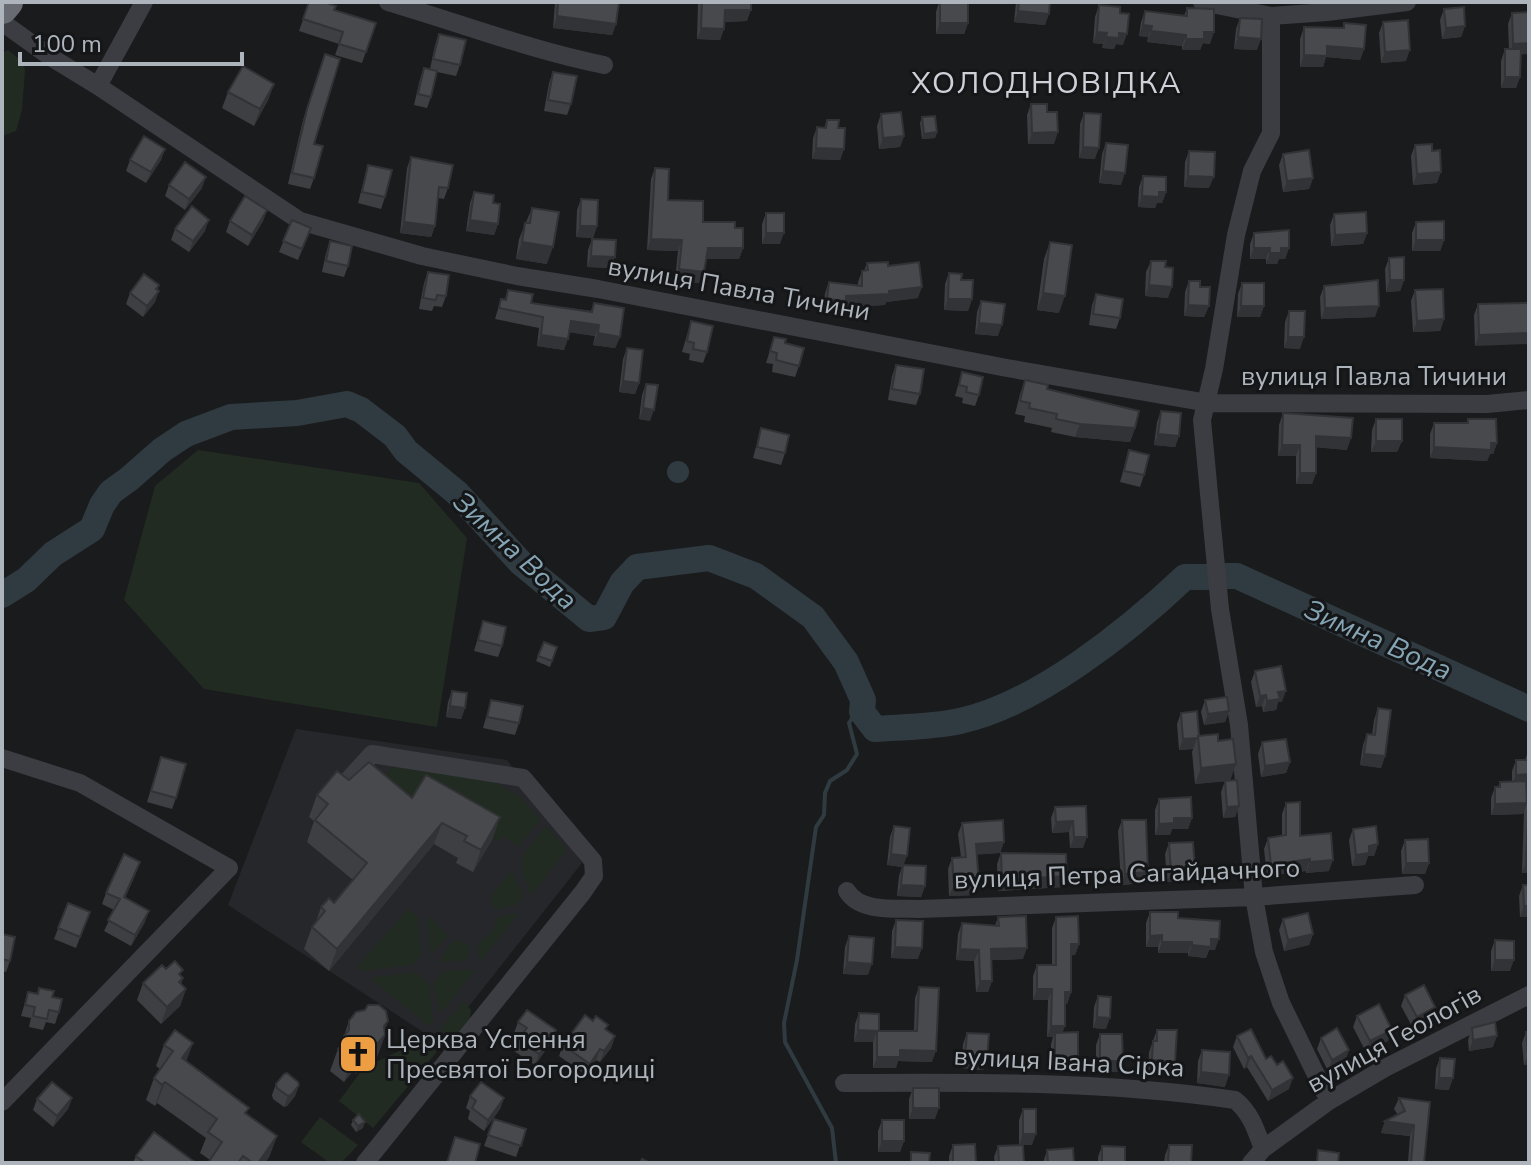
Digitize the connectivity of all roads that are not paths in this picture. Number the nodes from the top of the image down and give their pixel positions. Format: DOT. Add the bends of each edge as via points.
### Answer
graph roads {
  1 [pos="7,2"];
  2 [pos="144,2"];
  3 [pos="388,2"];
  4 [pos="1202,2"];
  5 [pos="1407,2"];
  6 [pos="2,8"];
  7 [pos="1271,16"];
  8 [pos="2,22"];
  9 [pos="604,65"];
  10 [pos="98,86"];
  11 [pos="1529,400"];
  12 [pos="1208,403"];
  13 [pos="2,758"];
  14 [pos="342,787"];
  15 [pos="1415,885"];
  16 [pos="847,891"];
  17 [pos="1254,897"];
  18 [pos="1529,995"];
  19 [pos="844,1083"];
  20 [pos="1329,1101"];
  21 [pos="2,1102"];
  22 [pos="1257,1156"];
  23 [pos="365,1163"];
  1 -- 6 [label="highway"];
  2 -- 10 [label="street"];
  3 -- 9 [label="street" via="550,54"];
  4 -- 7 [label="street"];
  5 -- 7 [label="street"];
  7 -- 12 [label="street" via="1271,133 1252,171 1236,235"];
  8 -- 10 [label="street, вулиця Павла Тичини"];
  10 -- 12 [label="street, вулиця Павла Тичини" via="300,221 422,256"];
  11 -- 12 [label="street, вулиця Павла Тичини"];
  12 -- 17 [label="street" via="1202,420"];
  13 -- 21 [label="street" via="80,783 229,868"];
  14 -- 23 [label="street" via="372,754 523,778 593,861 594,876"];
  15 -- 17 [label="street, вулиця Петра Сагайдачного"];
  16 -- 17 [label="street, вулиця Петра Сагайдачного" via="858,903 872,907 919,909"];
  17 -- 20 [label="street" via="1267,969"];
  18 -- 20 [label="street, вулиця Геологів"];
  19 -- 22 [label="street, вулиця Івана Сірка" via="1080,1085 1235,1100 1252,1120"];
  20 -- 22 [label="street, вулиця Геологів"];
}
